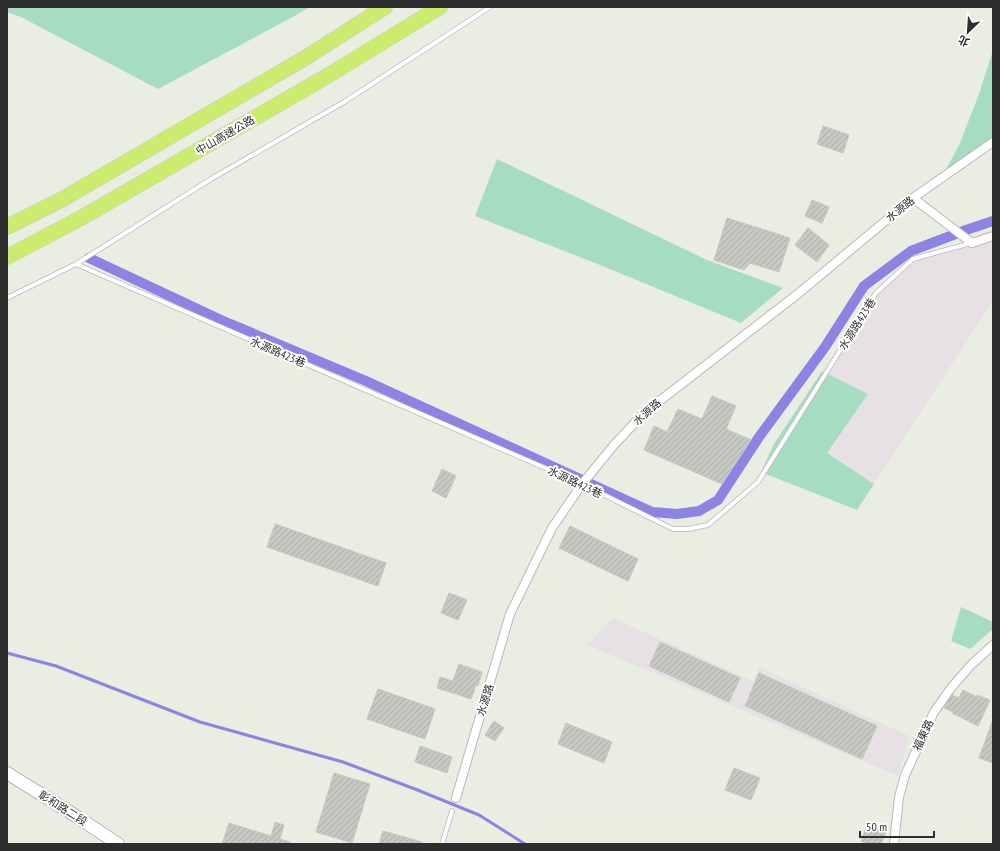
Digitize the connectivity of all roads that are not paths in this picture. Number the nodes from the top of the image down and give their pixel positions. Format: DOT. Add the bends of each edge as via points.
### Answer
graph roads {
  1 [pos="385,7"];
  2 [pos="440,7"];
  3 [pos="490,7"];
  4 [pos="993,142"];
  5 [pos="913,198"];
  6 [pos="7,227"];
  7 [pos="993,236"];
  8 [pos="972,243"];
  9 [pos="7,257"];
  10 [pos="76,264"];
  11 [pos="7,298"];
  12 [pos="582,484"];
  13 [pos="993,645"];
  14 [pos="7,773"];
  15 [pos="456,798"];
  16 [pos="452,811"];
  17 [pos="118,844"];
  18 [pos="442,844"];
  19 [pos="894,844"];
  1 -- 6 [label="highway" via="238,98 61,200"];
  2 -- 9 [label="highway, 中山高速公路" via="316,83 81,218"];
  3 -- 10 [label="lane" via="344,102 211,179"];
  4 -- 5 [label="street, 水源路"];
  5 -- 8 [label="street"];
  5 -- 12 [label="street, 水源路" via="798,294 644,413"];
  7 -- 8 [label="street"];
  8 -- 12 [label="lane, 水源路423巷" via="913,259 876,293 758,482 708,525 673,529"];
  10 -- 11 [label="lane"];
  10 -- 12 [label="lane, 水源路423巷"];
  12 -- 15 [label="street, 水源路" via="552,528 510,614"];
  13 -- 19 [label="street, 福東路" via="971,665 934,712 905,775 899,797"];
  14 -- 17 [label="street, 彰和路二段"];
  16 -- 18 [label="lane"];
}
